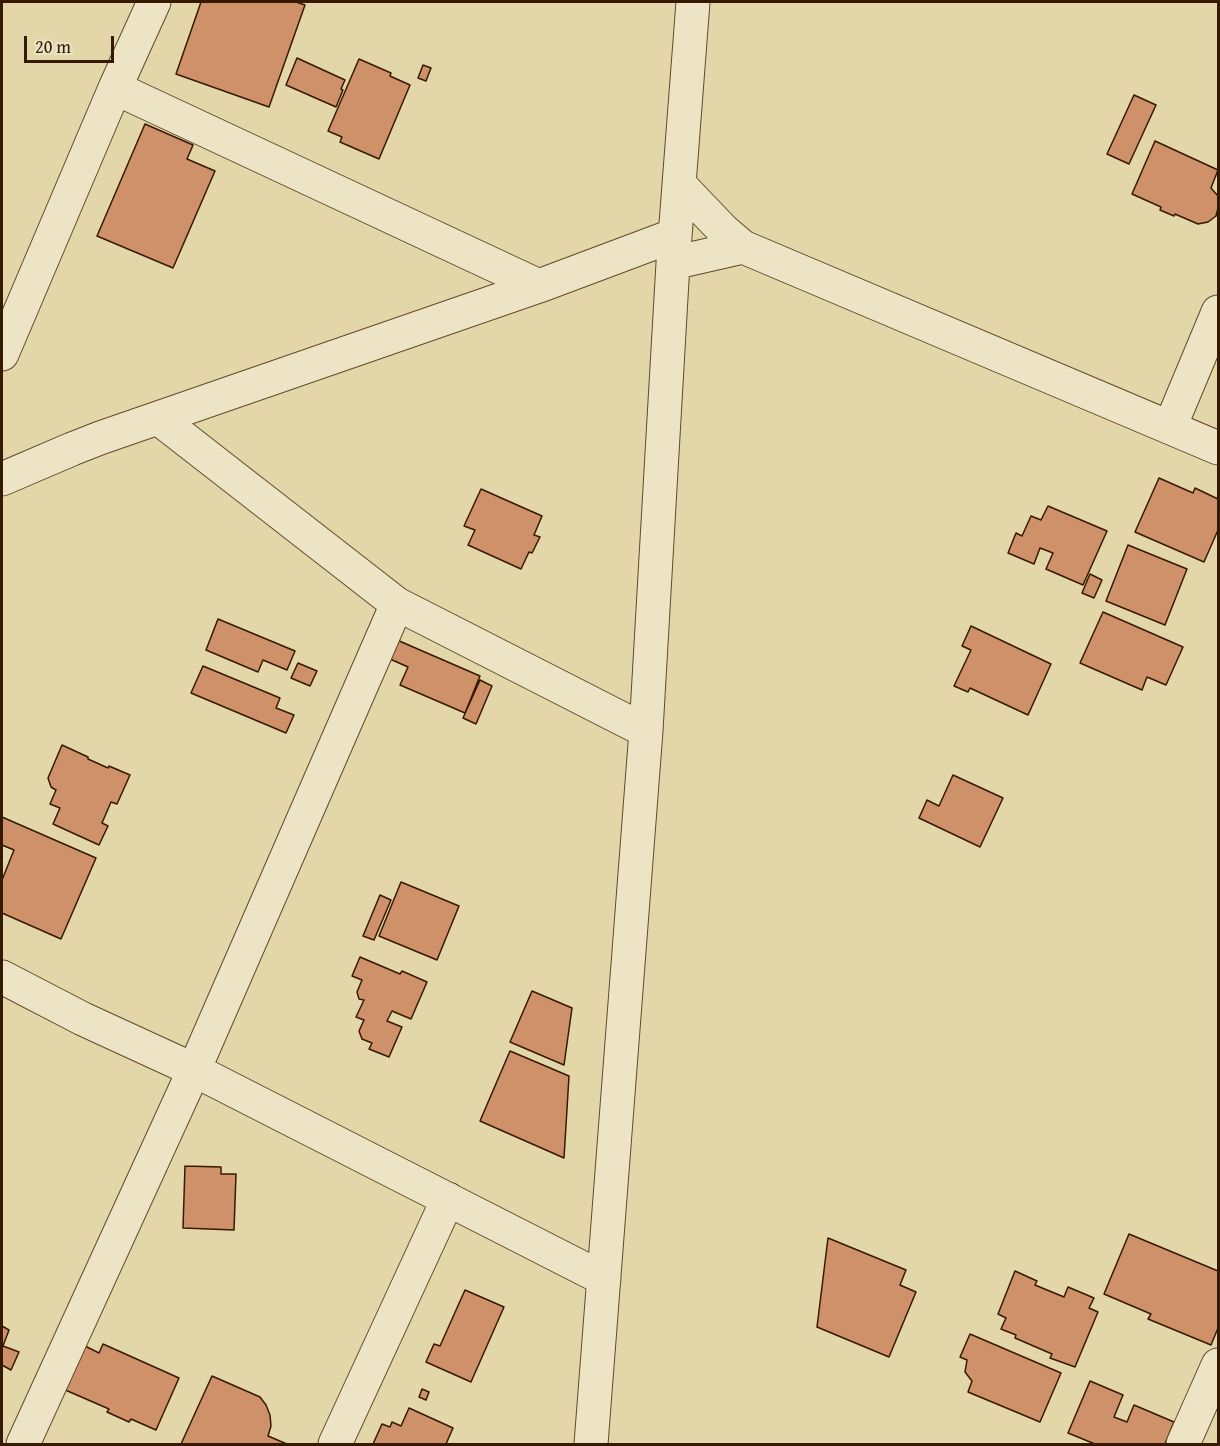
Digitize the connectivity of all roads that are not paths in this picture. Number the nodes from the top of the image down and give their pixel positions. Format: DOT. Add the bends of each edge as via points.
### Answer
graph roads {
  1 [pos="154,2"];
  2 [pos="693,2"];
  3 [pos="115,88"];
  4 [pos="679,184"];
  5 [pos="743,248"];
  6 [pos="674,249"];
  7 [pos="538,286"];
  8 [pos="1218,312"];
  9 [pos="2,354"];
  10 [pos="158,418"];
  11 [pos="1170,427"];
  12 [pos="1218,448"];
  13 [pos="2,479"];
  14 [pos="397,604"];
  15 [pos="646,731"];
  16 [pos="2,977"];
  17 [pos="194,1070"];
  18 [pos="448,1200"];
  19 [pos="604,1279"];
  20 [pos="1218,1365"];
  21 [pos="22,1444"];
  22 [pos="335,1444"];
  23 [pos="591,1444"];
  24 [pos="1183,1444"];
  1 -- 3 [label="street"];
  2 -- 4 [label="street"];
  3 -- 7 [label="street"];
  3 -- 9 [label="street"];
  4 -- 5 [label="street"];
  4 -- 6 [label="street"];
  5 -- 6 [label="street"];
  5 -- 11 [label="street"];
  6 -- 7 [label="street"];
  6 -- 15 [label="street"];
  7 -- 10 [label="street"];
  8 -- 11 [label="street"];
  10 -- 13 [label="street"];
  10 -- 14 [label="street"];
  11 -- 12 [label="street"];
  14 -- 15 [label="street"];
  14 -- 17 [label="street"];
  15 -- 19 [label="street"];
  16 -- 17 [label="street"];
  17 -- 18 [label="street"];
  17 -- 21 [label="street"];
  18 -- 19 [label="street"];
  18 -- 22 [label="street"];
  19 -- 23 [label="street"];
  20 -- 24 [label="street"];
}
